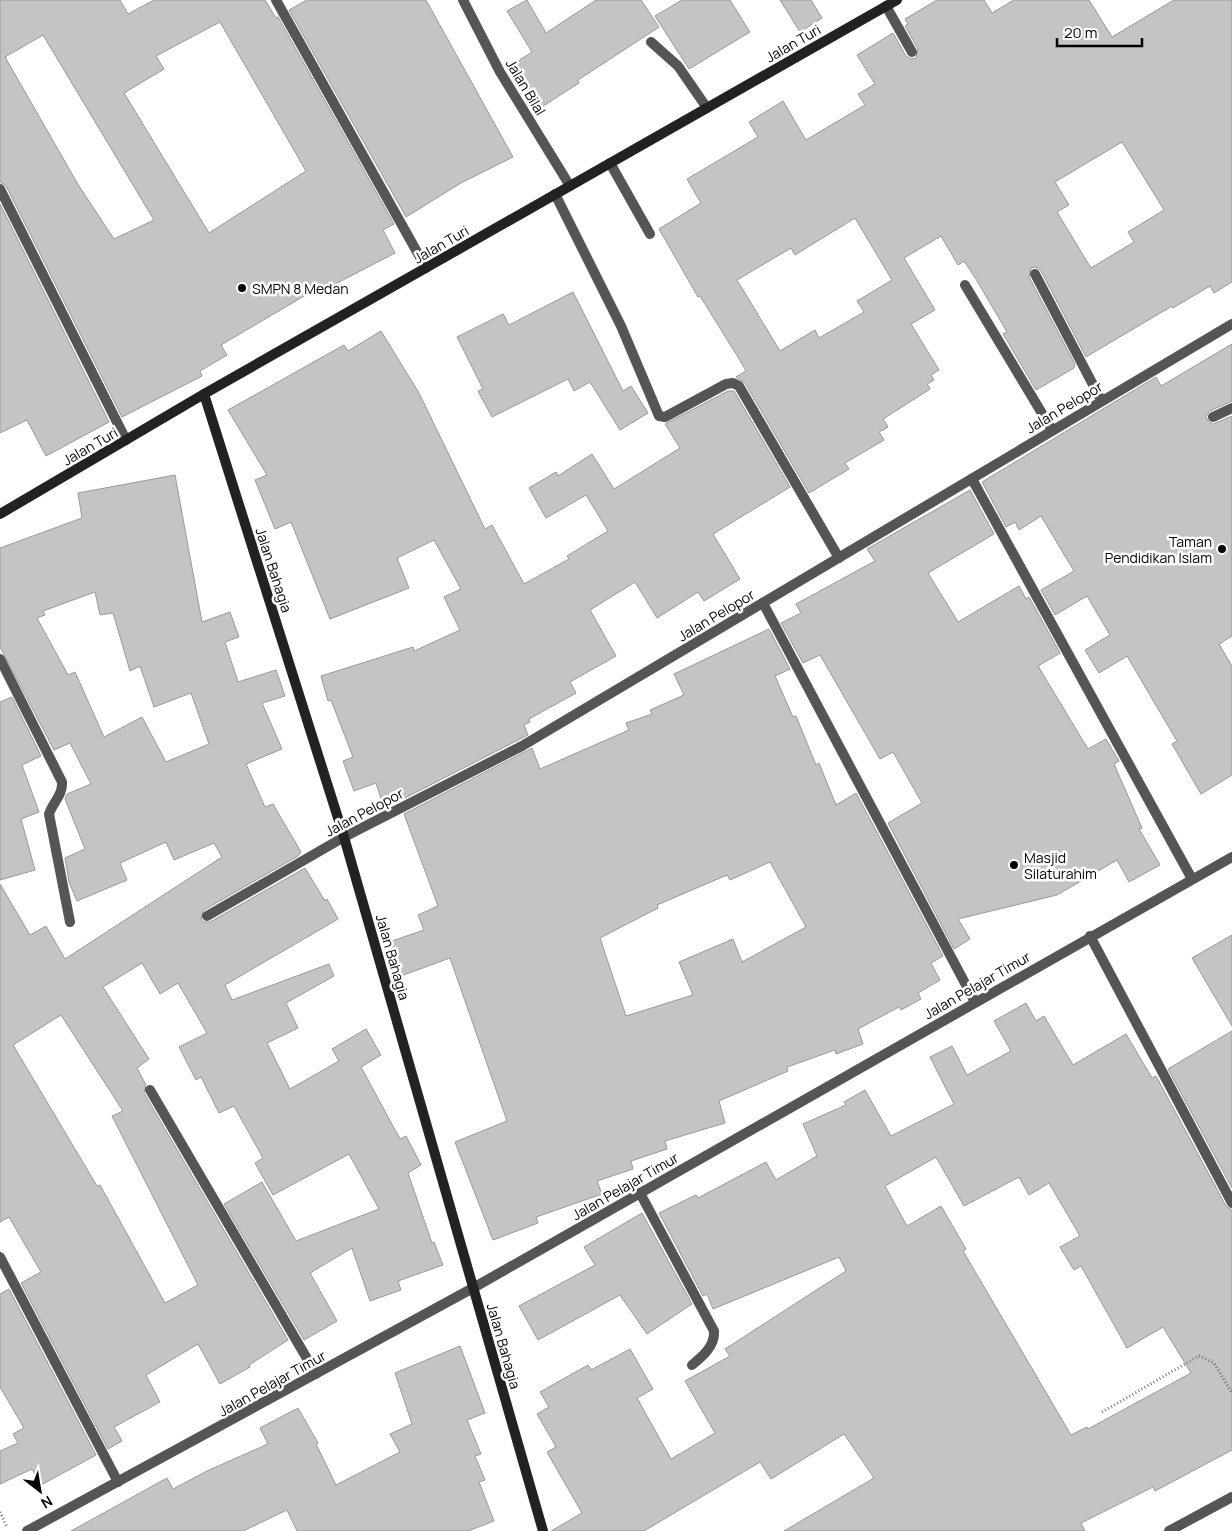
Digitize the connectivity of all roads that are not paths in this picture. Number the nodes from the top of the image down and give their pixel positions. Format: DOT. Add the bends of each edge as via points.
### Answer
graph roads {
  1 [pos="276,0"];
  2 [pos="463,0"];
  3 [pos="897,0"];
  4 [pos="886,6"];
  5 [pos="651,42"];
  6 [pos="912,52"];
  7 [pos="707,108"];
  8 [pos="610,164"];
  9 [pos="570,186"];
  10 [pos="0,189"];
  11 [pos="555,194"];
  12 [pos="650,234"];
  13 [pos="426,268"];
  14 [pos="1035,274"];
  15 [pos="965,285"];
  16 [pos="1232,324"];
  17 [pos="204,394"];
  18 [pos="1101,400"];
  19 [pos="1232,408"];
  20 [pos="1212,417"];
  21 [pos="1052,430"];
  22 [pos="126,440"];
  23 [pos="972,479"];
  24 [pos="0,514"];
  25 [pos="839,558"];
  26 [pos="763,603"];
  27 [pos="0,659"];
  28 [pos="344,837"];
  29 [pos="1232,857"];
  30 [pos="1192,880"];
  31 [pos="207,916"];
  32 [pos="70,922"];
  33 [pos="1090,936"];
  34 [pos="975,1002"];
  35 [pos="150,1090"];
  36 [pos="640,1194"];
  37 [pos="1232,1203"];
  38 [pos="0,1257"];
  39 [pos="474,1288"];
  40 [pos="692,1365"];
  41 [pos="316,1374"];
  42 [pos="118,1482"];
  43 [pos="1232,1498"];
  44 [pos="31,1530"];
  45 [pos="543,1531"];
  46 [pos="1169,1531"];
  1 -- 13 [label="street"];
  2 -- 9 [label="street, Jalan Bilal" via="500,72"];
  3 -- 4 [label="main road, Jalan Turi"];
  4 -- 6 [label="street"];
  4 -- 7 [label="main road, Jalan Turi"];
  5 -- 7 [label="street" via="678,66"];
  7 -- 8 [label="main road, Jalan Turi"];
  8 -- 9 [label="main road, Jalan Turi"];
  8 -- 12 [label="street"];
  9 -- 11 [label="main road, Jalan Turi"];
  10 -- 22 [label="street"];
  11 -- 13 [label="main road, Jalan Turi"];
  11 -- 25 [label="street" via="621,326 659,416 665,418 726,384 739,386"];
  13 -- 17 [label="main road, Jalan Turi"];
  14 -- 18 [label="street"];
  15 -- 21 [label="street"];
  16 -- 18 [label="street, Jalan Pelopor"];
  17 -- 22 [label="main road, Jalan Turi"];
  17 -- 28 [label="main road, Jalan Bahagia"];
  18 -- 21 [label="street, Jalan Pelopor"];
  19 -- 20 [label="street"];
  21 -- 23 [label="street, Jalan Pelopor"];
  22 -- 24 [label="main road, Jalan Turi"];
  23 -- 25 [label="street, Jalan Pelopor"];
  23 -- 30 [label="street"];
  25 -- 26 [label="street, Jalan Pelopor"];
  26 -- 28 [label="street, Jalan Pelopor" via="522,746"];
  26 -- 34 [label="street"];
  27 -- 32 [label="street" via="62,782 59,797 49,814"];
  28 -- 31 [label="street, Jalan Pelopor"];
  28 -- 39 [label="main road, Jalan Bahagia"];
  29 -- 30 [label="street, Jalan Pelajar Timur"];
  30 -- 33 [label="street, Jalan Pelajar Timur"];
  33 -- 34 [label="street, Jalan Pelajar Timur"];
  33 -- 37 [label="street"];
  34 -- 36 [label="street, Jalan Pelajar Timur"];
  35 -- 41 [label="street"];
  36 -- 39 [label="street, Jalan Pelajar Timur"];
  36 -- 40 [label="street" via="714,1331 708,1351"];
  38 -- 42 [label="street"];
  39 -- 41 [label="street, Jalan Pelajar Timur"];
  39 -- 45 [label="main road, Jalan Bahagia"];
  41 -- 42 [label="street, Jalan Pelajar Timur"];
  42 -- 44 [label="street, Jalan Pelajar Timur"];
  43 -- 46 [label="street"];
}
